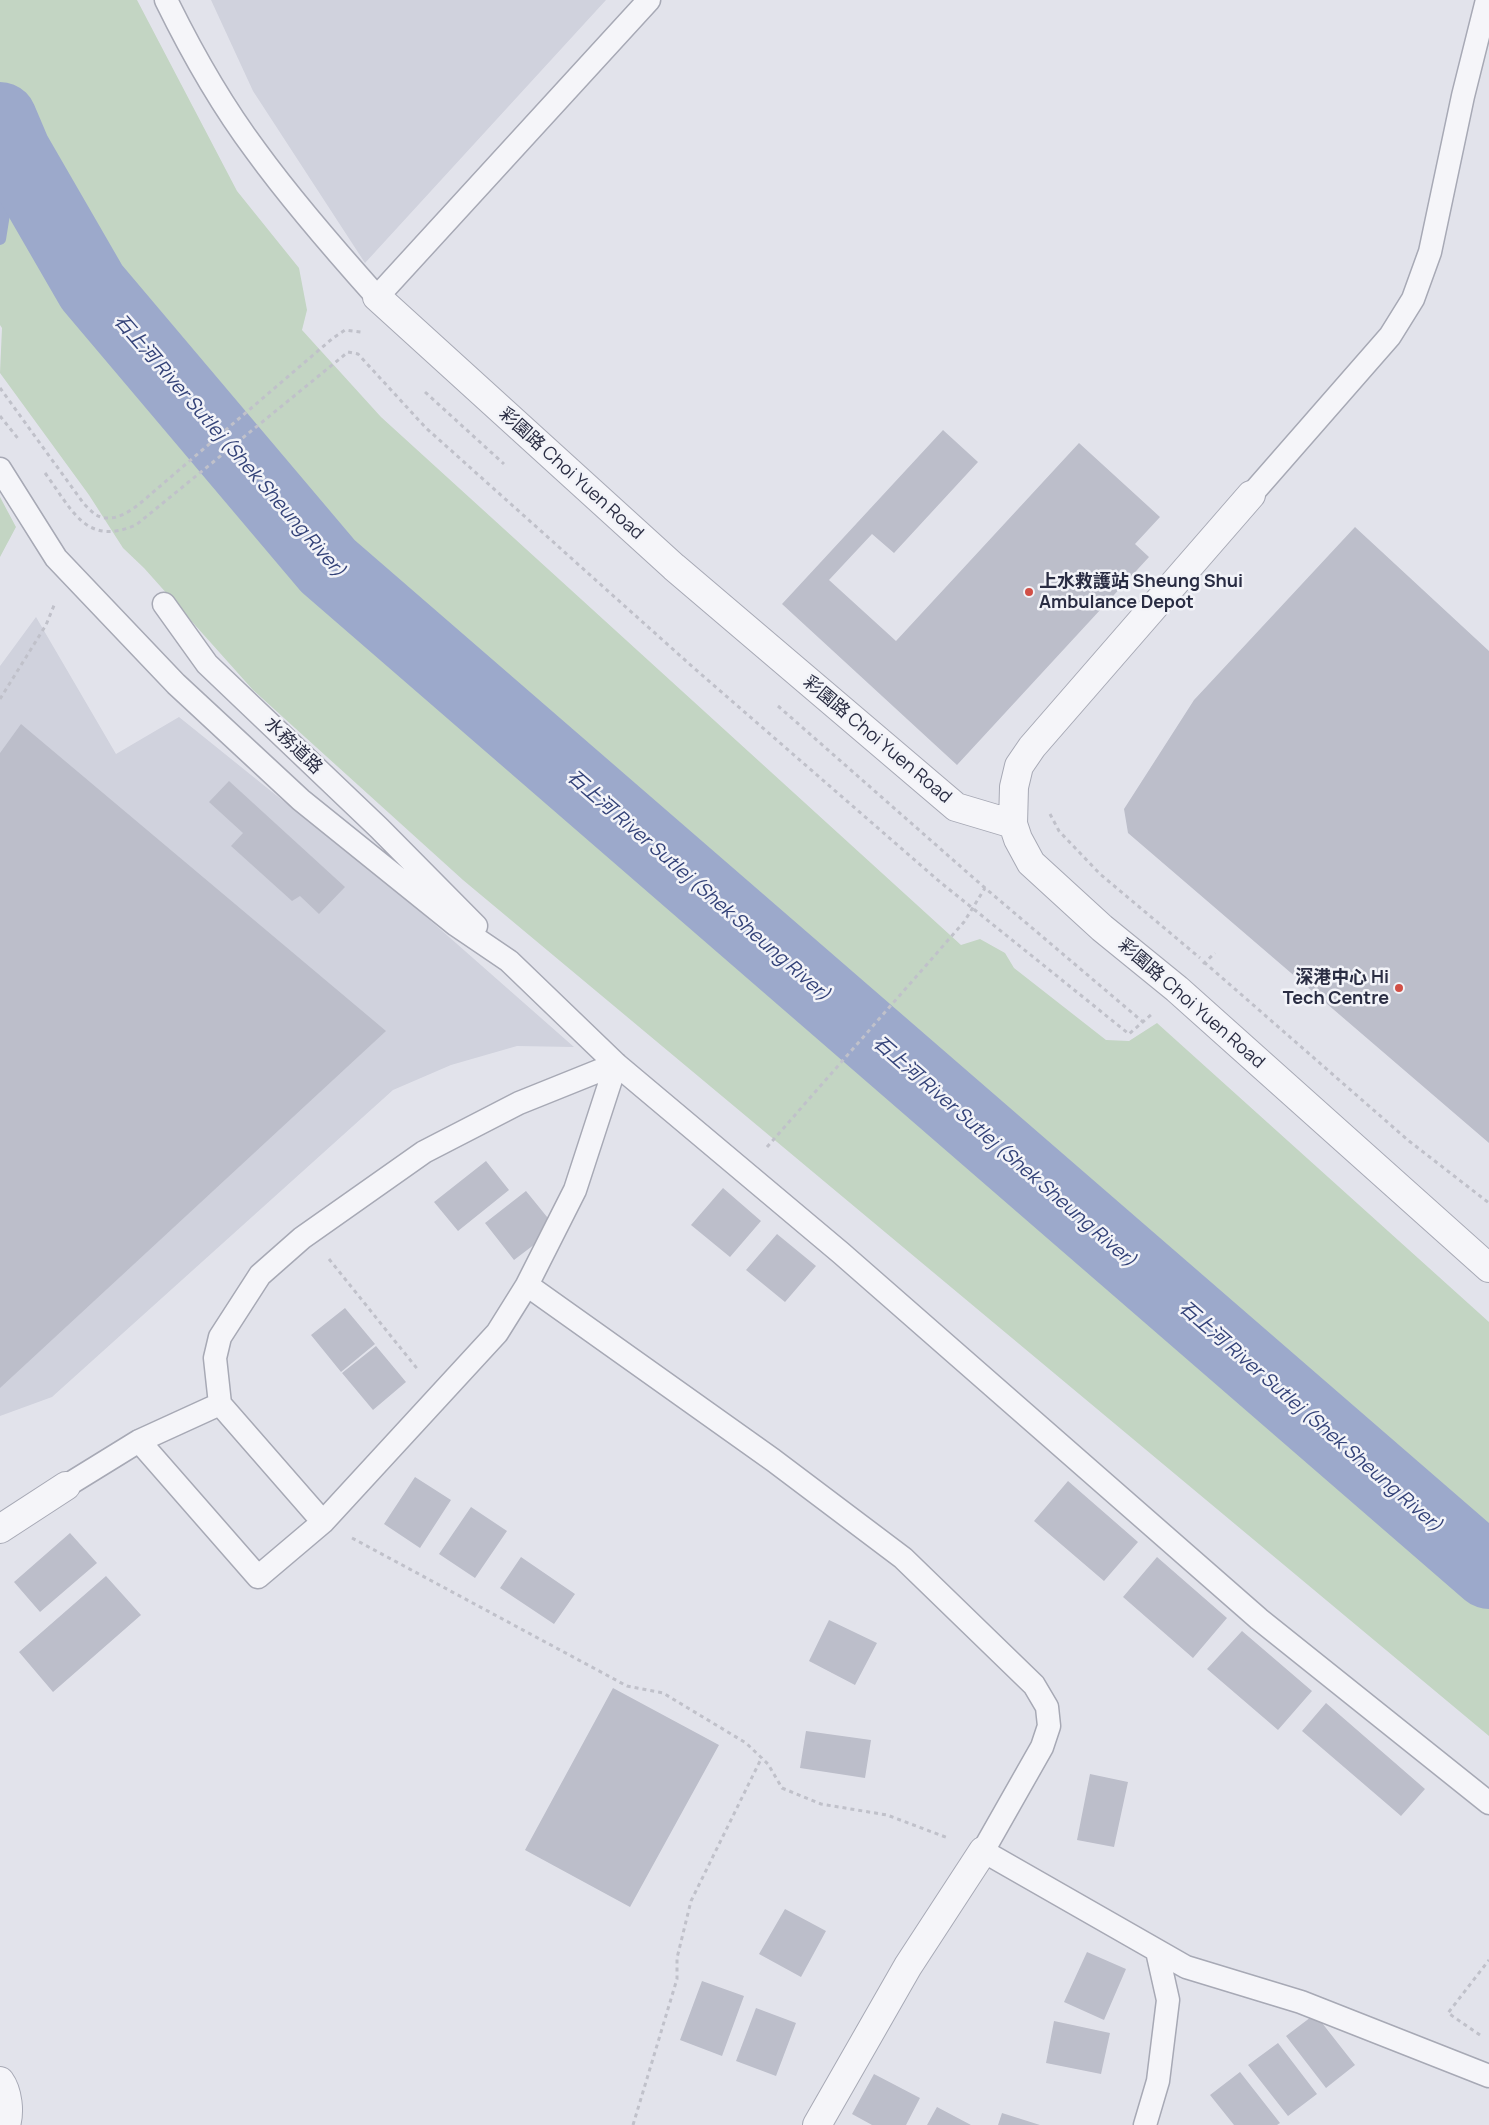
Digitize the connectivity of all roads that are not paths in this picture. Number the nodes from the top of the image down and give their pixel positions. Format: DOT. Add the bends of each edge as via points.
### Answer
graph roads {
  1 [pos="166,0"];
  2 [pos="649,0"];
  3 [pos="1487,0"];
  4 [pos="377,297"];
  5 [pos="0,469"];
  6 [pos="1250,496"];
  7 [pos="164,604"];
  8 [pos="1013,824"];
  9 [pos="509,961"];
  10 [pos="616,1064"];
  11 [pos="1489,1268"];
  12 [pos="528,1285"];
  13 [pos="220,1404"];
  14 [pos="138,1441"];
  15 [pos="66,1486"];
  16 [pos="323,1522"];
  17 [pos="0,1529"];
  18 [pos="1489,1803"];
  19 [pos="983,1851"];
  20 [pos="1157,1952"];
  21 [pos="1489,2076"];
  22 [pos="0,2081"];
  23 [pos="6,2125"];
  24 [pos="817,2125"];
  25 [pos="1145,2125"];
  1 -- 4 [label="lane" via="224,103 255,150 311,222"];
  2 -- 4 [label="lane"];
  3 -- 6 [label="lane" via="1430,252 1412,299 1390,336"];
  4 -- 8 [label="street, 彩園路 Choi Yuen Road" via="674,567 956,807"];
  5 -- 9 [label="lane" via="56,558 176,684 300,800 456,925"];
  6 -- 8 [label="street" via="1032,747 1019,766 1014,786"];
  7 -- 9 [label="lane, 水務道路" via="207,664 432,880"];
  8 -- 11 [label="street, 彩園路 Choi Yuen Road" via="1031,863"];
  9 -- 10 [label="lane"];
  10 -- 12 [label="lane" via="575,1190"];
  10 -- 13 [label="lane" via="519,1103 424,1152 309,1234 260,1275 220,1338 215,1358"];
  10 -- 18 [label="lane" via="841,1253 1259,1619"];
  12 -- 16 [label="lane" via="497,1333"];
  12 -- 19 [label="lane" via="773,1460 902,1558 1034,1686 1047,1706 1049,1726 1042,1746"];
  13 -- 14 [label="lane"];
  13 -- 16 [label="lane"];
  14 -- 15 [label="lane"];
  14 -- 16 [label="lane" via="258,1577"];
  15 -- 17 [label="street"];
  19 -- 20 [label="lane"];
  19 -- 24 [label="street" via="908,1966"];
  20 -- 21 [label="lane" via="1186,1967 1301,2002"];
  20 -- 25 [label="lane" via="1168,2000 1158,2081"];
  22 -- 23 [label="street" via="9,2117"];
}
